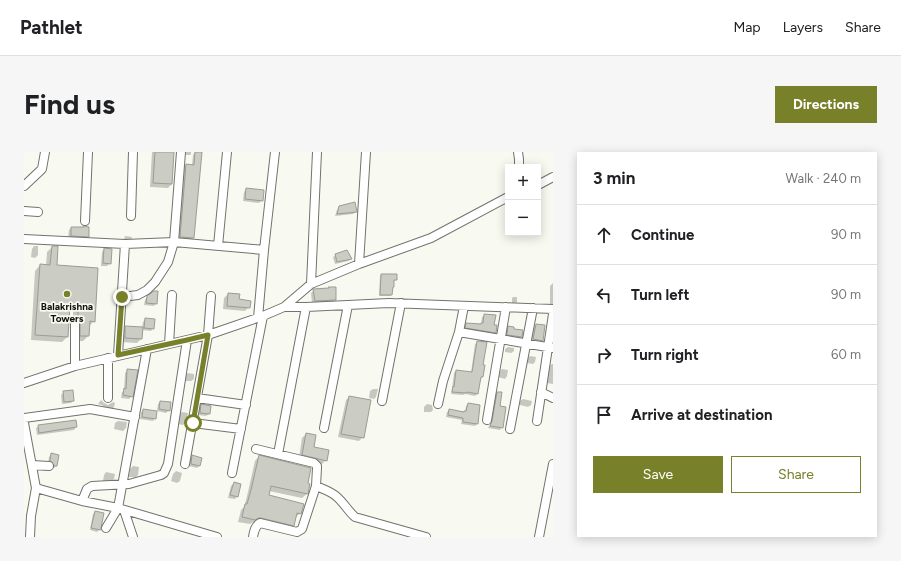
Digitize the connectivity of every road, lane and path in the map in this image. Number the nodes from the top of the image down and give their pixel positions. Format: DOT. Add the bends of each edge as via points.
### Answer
graph roads {
  1 [pos="45,152"];
  2 [pos="88,152"];
  3 [pos="133,152"];
  4 [pos="181,152"];
  5 [pos="227,152"];
  6 [pos="275,152"];
  7 [pos="317,152"];
  8 [pos="366,152"];
  9 [pos="518,152"];
  10 [pos="518,164"];
  11 [pos="553,177"];
  12 [pos="541,183"];
  13 [pos="24,186"];
  14 [pos="505,198"];
  15 [pos="24,211"];
  16 [pos="38,212"];
  17 [pos="131,216"];
  18 [pos="86,221"];
  19 [pos="24,239"];
  20 [pos="174,242"];
  21 [pos="125,244"];
  22 [pos="218,246"];
  23 [pos="264,250"];
  24 [pos="359,264"];
  25 [pos="311,284"];
  26 [pos="172,295"];
  27 [pos="211,296"];
  28 [pos="122,297"];
  29 [pos="401,303"];
  30 [pos="348,305"];
  31 [pos="464,306"];
  32 [pos="284,307"];
  33 [pos="306,307"];
  34 [pos="506,307"];
  35 [pos="533,308"];
  36 [pos="553,309"];
  37 [pos="553,314"];
  38 [pos="260,317"];
  39 [pos="75,324"];
  40 [pos="459,332"];
  41 [pos="208,335"];
  42 [pos="501,339"];
  43 [pos="187,340"];
  44 [pos="526,343"];
  45 [pos="169,344"];
  46 [pos="550,347"];
  47 [pos="147,349"];
  48 [pos="118,355"];
  49 [pos="108,358"];
  50 [pos="75,366"];
  51 [pos="24,383"];
  52 [pos="541,392"];
  53 [pos="108,398"];
  54 [pos="197,398"];
  55 [pos="553,398"];
  56 [pos="382,400"];
  57 [pos="438,404"];
  58 [pos="246,405"];
  59 [pos="135,417"];
  60 [pos="24,418"];
  61 [pos="487,420"];
  62 [pos="536,422"];
  63 [pos="193,423"];
  64 [pos="24,424"];
  65 [pos="324,428"];
  66 [pos="241,429"];
  67 [pos="510,429"];
  68 [pos="256,449"];
  69 [pos="27,453"];
  70 [pos="278,454"];
  71 [pos="185,464"];
  72 [pos="553,464"];
  73 [pos="32,465"];
  74 [pos="49,466"];
  75 [pos="232,473"];
  76 [pos="122,484"];
  77 [pos="316,486"];
  78 [pos="36,488"];
  79 [pos="82,501"];
  80 [pos="121,509"];
  81 [pos="28,515"];
  82 [pos="106,528"];
  83 [pos="30,537"];
  84 [pos="133,537"];
  85 [pos="217,537"];
  86 [pos="253,537"];
  87 [pos="426,537"];
  88 [pos="539,537"];
  1 -- 13 [label="street" via="42,169"];
  2 -- 18 [label="street"];
  3 -- 17 [label="street"];
  4 -- 20 [label="street"];
  5 -- 22 [label="street"];
  6 -- 23 [label="street"];
  7 -- 25 [label="street"];
  8 -- 24 [label="street"];
  9 -- 10 [label="street"];
  11 -- 12 [label="street"];
  14 -- 24 [label="street" via="431,238"];
  15 -- 16 [label="street"];
  19 -- 21 [label="street"];
  20 -- 21 [label="street"];
  20 -- 22 [label="street"];
  20 -- 28 [label="street" via="168,262 155,282 138,295"];
  21 -- 28 [label="street"];
  22 -- 23 [label="street"];
  23 -- 38 [label="street"];
  24 -- 25 [label="street"];
  25 -- 32 [label="street"];
  26 -- 45 [label="street"];
  27 -- 41 [label="street"];
  28 -- 48 [label="street"];
  29 -- 30 [label="street"];
  29 -- 31 [label="street"];
  29 -- 56 [label="street"];
  30 -- 33 [label="street"];
  30 -- 65 [label="street"];
  31 -- 34 [label="street"];
  31 -- 40 [label="street"];
  32 -- 33 [label="street"];
  32 -- 38 [label="street"];
  33 -- 70 [label="street"];
  34 -- 35 [label="street"];
  34 -- 42 [label="street"];
  35 -- 36 [label="street"];
  35 -- 44 [label="street"];
  37 -- 46 [label="street"];
  38 -- 41 [label="street"];
  38 -- 58 [label="street"];
  39 -- 50 [label="street"];
  40 -- 42 [label="street"];
  40 -- 57 [label="street"];
  41 -- 43 [label="street"];
  41 -- 54 [label="street"];
  42 -- 44 [label="street"];
  42 -- 61 [label="street"];
  43 -- 45 [label="street"];
  43 -- 76 [label="street" via="166,469 161,475"];
  44 -- 46 [label="street"];
  44 -- 67 [label="street"];
  45 -- 47 [label="street"];
  46 -- 52 [label="street"];
  47 -- 48 [label="street"];
  47 -- 59 [label="street"];
  48 -- 49 [label="street"];
  49 -- 50 [label="street"];
  49 -- 53 [label="street"];
  50 -- 51 [label="street"];
  52 -- 55 [label="street"];
  52 -- 62 [label="street"];
  54 -- 58 [label="street"];
  54 -- 63 [label="street"];
  58 -- 66 [label="street"];
  59 -- 60 [label="street" via="90,409"];
  59 -- 76 [label="street"];
  63 -- 66 [label="street"];
  63 -- 71 [label="street"];
  64 -- 69 [label="street"];
  66 -- 75 [label="street"];
  68 -- 70 [label="street"];
  69 -- 73 [label="street"];
  70 -- 77 [label="street" via="317,466"];
  72 -- 88 [label="street"];
  73 -- 74 [label="street"];
  73 -- 78 [label="street"];
  76 -- 79 [label="street" via="89,487"];
  76 -- 80 [label="street"];
  77 -- 86 [label="street" via="301,530 297,532 260,523 255,528"];
  77 -- 87 [label="street" via="334,494 355,517"];
  78 -- 79 [label="street"];
  78 -- 81 [label="street"];
  79 -- 80 [label="street"];
  80 -- 82 [label="street"];
  80 -- 84 [label="street"];
  80 -- 85 [label="street"];
  81 -- 83 [label="street"];
}
